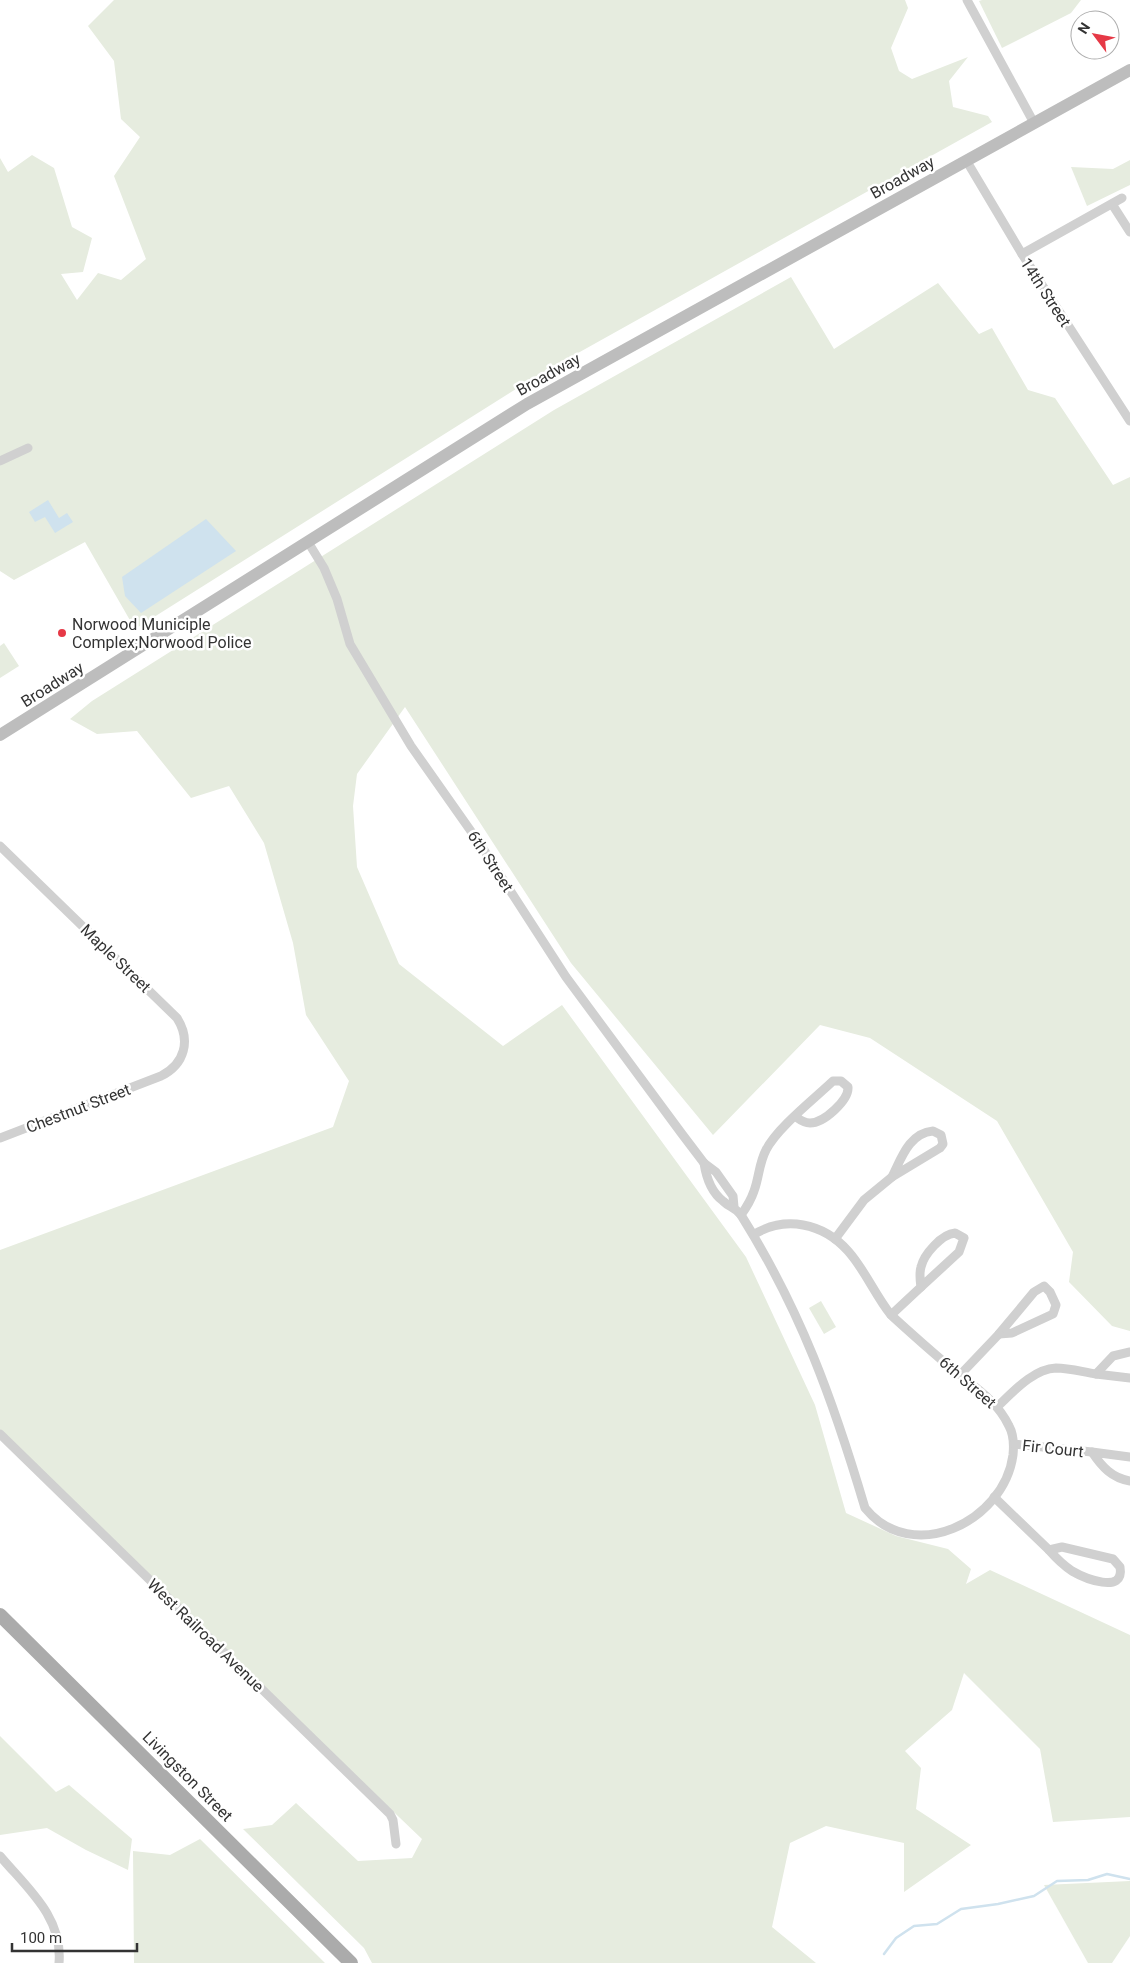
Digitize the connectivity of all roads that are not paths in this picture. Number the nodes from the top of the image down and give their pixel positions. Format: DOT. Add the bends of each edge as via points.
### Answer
graph roads {
  1 [pos="967,0"];
  2 [pos="1130,70"];
  3 [pos="1034,123"];
  4 [pos="966,160"];
  5 [pos="1122,198"];
  6 [pos="1112,204"];
  7 [pos="1130,232"];
  8 [pos="1022,254"];
  9 [pos="1130,421"];
  10 [pos="28,448"];
  11 [pos="0,461"];
  12 [pos="308,542"];
  13 [pos="0,735"];
  14 [pos="0,846"];
  15 [pos="157,1078"];
  16 [pos="796,1117"];
  17 [pos="0,1138"];
  18 [pos="892,1177"];
  19 [pos="741,1215"];
  20 [pos="754,1235"];
  21 [pos="835,1239"];
  22 [pos="921,1287"];
  23 [pos="891,1315"];
  24 [pos="999,1334"];
  25 [pos="1130,1352"];
  26 [pos="1096,1374"];
  27 [pos="960,1375"];
  28 [pos="1130,1378"];
  29 [pos="997,1406"];
  30 [pos="0,1434"];
  31 [pos="1014,1444"];
  32 [pos="1092,1452"];
  33 [pos="1130,1457"];
  34 [pos="1130,1481"];
  35 [pos="994,1497"];
  36 [pos="1049,1550"];
  37 [pos="0,1615"];
  38 [pos="396,1844"];
  39 [pos="0,1856"];
  40 [pos="59,1963"];
  41 [pos="350,1963"];
  1 -- 3 [label="street"];
  2 -- 3 [label="street, Broadway"];
  3 -- 4 [label="street, Broadway"];
  4 -- 8 [label="street, 14th Street"];
  4 -- 12 [label="street, Broadway" via="527,404"];
  5 -- 6 [label="street"];
  6 -- 7 [label="street"];
  6 -- 8 [label="street"];
  8 -- 9 [label="street, 14th Street"];
  10 -- 11 [label="street"];
  12 -- 13 [label="street, Broadway"];
  12 -- 19 [label="street, 6th Street" via="337,599 350,644 411,746 480,844 566,977 704,1163 716,1172 733,1196 734,1206"];
  14 -- 15 [label="street, Maple Street" via="177,1018 184,1033 184,1050 176,1066"];
  15 -- 17 [label="street, Chestnut Street"];
  16 -- 16 [label="street" via="833,1081 841,1081 848,1087 842,1101 819,1121 806,1123"];
  16 -- 19 [label="street" via="768,1146 754,1190"];
  18 -- 18 [label="street" via="940,1148 943,1144 941,1135 926,1132 913,1139"];
  18 -- 21 [label="street" via="871,1191"];
  19 -- 20 [label="street, 6th Street"];
  20 -- 21 [label="street, 6th Street" via="763,1229 787,1223 811,1226"];
  20 -- 35 [label="street, 6th Street" via="805,1333 826,1385 862,1500 869,1512 893,1530 927,1536 961,1526"];
  21 -- 23 [label="street, 6th Street" via="852,1256"];
  22 -- 22 [label="street" via="960,1252 964,1241 962,1236 949,1234 928,1254 920,1268"];
  22 -- 23 [label="street"];
  23 -- 27 [label="street, 6th Street"];
  24 -- 24 [label="street" via="1034,1292 1047,1288 1056,1305 1053,1314 1012,1333"];
  24 -- 27 [label="street"];
  25 -- 26 [label="street" via="1113,1356"];
  26 -- 28 [label="street"];
  26 -- 29 [label="street" via="1062,1368 1046,1370"];
  27 -- 29 [label="street, 6th Street"];
  29 -- 31 [label="street, 6th Street" via="1012,1430"];
  30 -- 38 [label="street, West Railroad Avenue" via="390,1814"];
  31 -- 32 [label="street, Fir Court"];
  31 -- 35 [label="street, 6th Street" via="1009,1473"];
  32 -- 33 [label="street, Fir Court"];
  32 -- 34 [label="street, Fir Court" via="1106,1470"];
  35 -- 36 [label="street"];
  36 -- 36 [label="street" via="1077,1573 1107,1584 1117,1581 1120,1576 1120,1567 1112,1559 1071,1548"];
  37 -- 41 [label="main road, Livingston Street"];
  39 -- 40 [label="street" via="51,1918 59,1944"];
}
